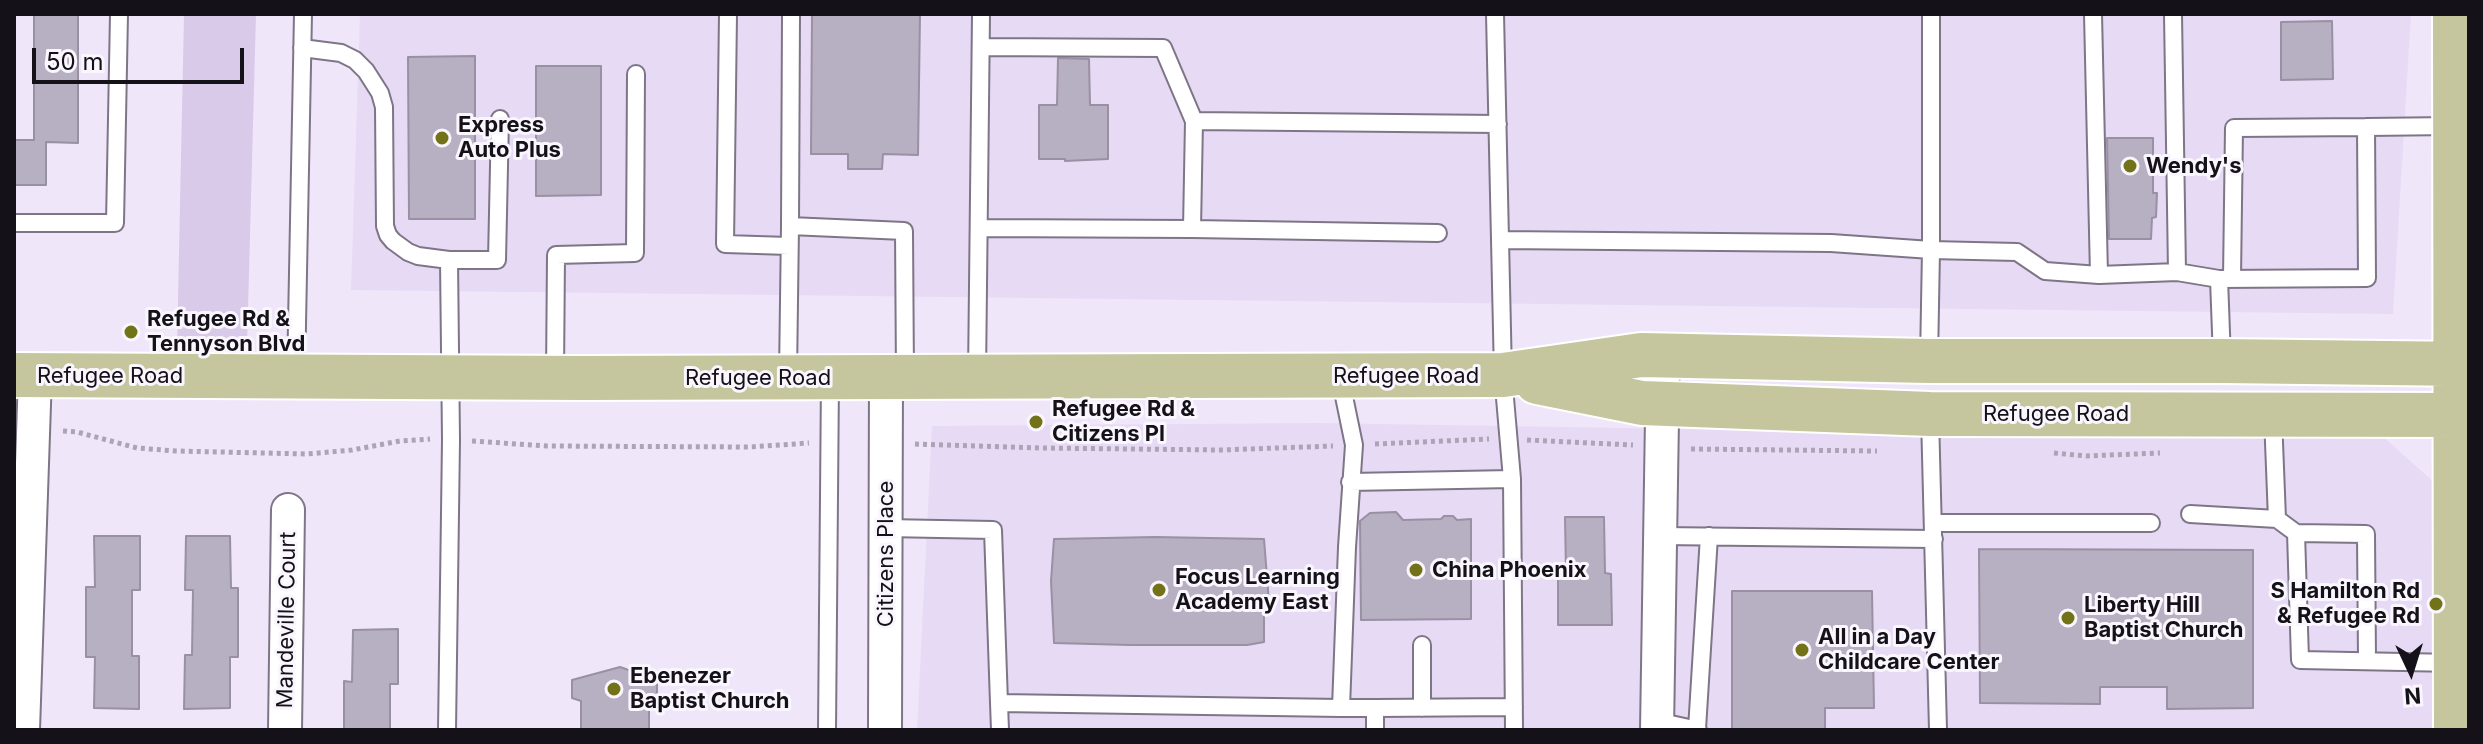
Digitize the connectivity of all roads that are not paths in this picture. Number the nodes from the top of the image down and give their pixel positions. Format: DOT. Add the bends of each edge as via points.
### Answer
graph roads {
  1 [pos="119,14"];
  2 [pos="303,14"];
  3 [pos="728,14"];
  4 [pos="791,14"];
  5 [pos="981,14"];
  6 [pos="1495,14"];
  7 [pos="1931,14"];
  8 [pos="2093,14"];
  9 [pos="2173,14"];
  10 [pos="2455,14"];
  11 [pos="981,47"];
  12 [pos="302,48"];
  13 [pos="636,74"];
  14 [pos="500,119"];
  15 [pos="1194,121"];
  16 [pos="1498,124"];
  17 [pos="2455,126"];
  18 [pos="2366,127"];
  19 [pos="14,223"];
  20 [pos="790,226"];
  21 [pos="979,228"];
  22 [pos="1192,229"];
  23 [pos="1438,233"];
  24 [pos="1500,240"];
  25 [pos="789,246"];
  26 [pos="1931,250"];
  27 [pos="449,260"];
  28 [pos="2177,272"];
  29 [pos="2099,275"];
  30 [pos="2225,279"];
  31 [pos="1663,356"];
  32 [pos="1929,361"];
  33 [pos="2222,361"];
  34 [pos="2463,364"];
  35 [pos="24,375"];
  36 [pos="1503,375"];
  37 [pos="1339,376"];
  38 [pos="296,377"];
  39 [pos="830,377"];
  40 [pos="895,377"];
  41 [pos="977,377"];
  42 [pos="451,378"];
  43 [pos="555,378"];
  44 [pos="788,378"];
  45 [pos="1661,403"];
  46 [pos="1930,414"];
  47 [pos="2273,414"];
  48 [pos="2462,415"];
  49 [pos="1512,479"];
  50 [pos="1350,482"];
  51 [pos="288,510"];
  52 [pos="2190,514"];
  53 [pos="2277,519"];
  54 [pos="22,522"];
  55 [pos="2151,523"];
  56 [pos="886,528"];
  57 [pos="1934,531"];
  58 [pos="2296,533"];
  59 [pos="1660,536"];
  60 [pos="1709,536"];
  61 [pos="1422,645"];
  62 [pos="2367,661"];
  63 [pos="2457,663"];
  64 [pos="999,703"];
  65 [pos="1514,707"];
  66 [pos="1341,708"];
  67 [pos="1375,708"];
  68 [pos="1422,708"];
  69 [pos="1657,726"];
  70 [pos="23,730"];
  71 [pos="285,730"];
  72 [pos="447,730"];
  73 [pos="827,730"];
  74 [pos="885,730"];
  75 [pos="1000,730"];
  76 [pos="1375,730"];
  77 [pos="1514,730"];
  78 [pos="1698,730"];
  79 [pos="1938,730"];
  80 [pos="2456,730"];
  1 -- 19 [label="lane" via="115,223"];
  2 -- 12 [label="lane"];
  3 -- 25 [label="lane" via="725,244"];
  4 -- 20 [label="lane"];
  5 -- 11 [label="lane"];
  6 -- 16 [label="lane"];
  7 -- 26 [label="lane"];
  8 -- 29 [label="lane"];
  9 -- 28 [label="lane"];
  10 -- 17 [label="main road"];
  11 -- 15 [label="lane" via="1163,48"];
  11 -- 21 [label="lane"];
  12 -- 27 [label="lane" via="341,53 366,71 384,107 388,235 408,252"];
  12 -- 38 [label="lane"];
  13 -- 43 [label="lane" via="635,253 556,255"];
  14 -- 27 [label="lane" via="497,260"];
  15 -- 16 [label="lane"];
  15 -- 22 [label="lane"];
  16 -- 24 [label="lane"];
  17 -- 18 [label="lane"];
  17 -- 34 [label="main road"];
  18 -- 30 [label="lane" via="2234,128"];
  18 -- 30 [label="lane" via="2367,278"];
  20 -- 25 [label="lane"];
  20 -- 40 [label="lane" via="904,231"];
  21 -- 22 [label="lane"];
  21 -- 41 [label="lane"];
  22 -- 23 [label="lane"];
  24 -- 26 [label="lane" via="1831,243"];
  24 -- 36 [label="lane"];
  25 -- 44 [label="lane"];
  26 -- 29 [label="lane" via="2017,252 2045,271"];
  26 -- 32 [label="lane"];
  27 -- 42 [label="lane"];
  28 -- 29 [label="lane"];
  28 -- 30 [label="lane"];
  30 -- 33 [label="lane"];
  31 -- 32 [label="main road, Refugee Road"];
  31 -- 36 [label="main road, Refugee Road"];
  31 -- 45 [label="street"];
  32 -- 33 [label="main road, Refugee Road"];
  33 -- 34 [label="main road, Refugee Road"];
  34 -- 48 [label="main road"];
  35 -- 38 [label="main road, Refugee Road"];
  35 -- 54 [label="street"];
  36 -- 37 [label="main road, Refugee Road"];
  36 -- 45 [label="main road, Refugee Road"];
  36 -- 49 [label="lane"];
  37 -- 41 [label="main road, Refugee Road"];
  37 -- 50 [label="lane" via="1354,445"];
  38 -- 42 [label="main road, Refugee Road"];
  39 -- 40 [label="main road, Refugee Road"];
  39 -- 44 [label="main road, Refugee Road"];
  39 -- 73 [label="lane"];
  40 -- 41 [label="main road, Refugee Road"];
  40 -- 56 [label="street, Citizens Place"];
  42 -- 43 [label="main road, Refugee Road"];
  42 -- 72 [label="lane"];
  43 -- 44 [label="main road, Refugee Road"];
  45 -- 46 [label="main road, Refugee Road"];
  45 -- 59 [label="street"];
  46 -- 47 [label="main road, Refugee Road"];
  46 -- 57 [label="lane"];
  47 -- 48 [label="main road, Refugee Road"];
  47 -- 53 [label="lane"];
  48 -- 63 [label="main road"];
  49 -- 50 [label="lane"];
  49 -- 65 [label="lane"];
  50 -- 66 [label="lane"];
  51 -- 71 [label="street, Mandeville Court"];
  52 -- 53 [label="lane"];
  53 -- 58 [label="lane"];
  54 -- 70 [label="street"];
  55 -- 57 [label="lane"];
  56 -- 64 [label="lane" via="993,530"];
  56 -- 74 [label="street, Citizens Place"];
  57 -- 60 [label="lane"];
  57 -- 79 [label="lane"];
  58 -- 62 [label="lane" via="2300,660"];
  58 -- 62 [label="lane" via="2366,534"];
  59 -- 60 [label="lane"];
  59 -- 69 [label="street"];
  60 -- 78 [label="lane"];
  61 -- 68 [label="lane"];
  62 -- 63 [label="lane"];
  63 -- 80 [label="main road"];
  64 -- 66 [label="lane"];
  64 -- 75 [label="lane"];
  65 -- 68 [label="lane"];
  65 -- 77 [label="lane"];
  66 -- 67 [label="lane"];
  67 -- 68 [label="lane"];
  67 -- 76 [label="lane"];
  69 -- 78 [label="lane"];
}
